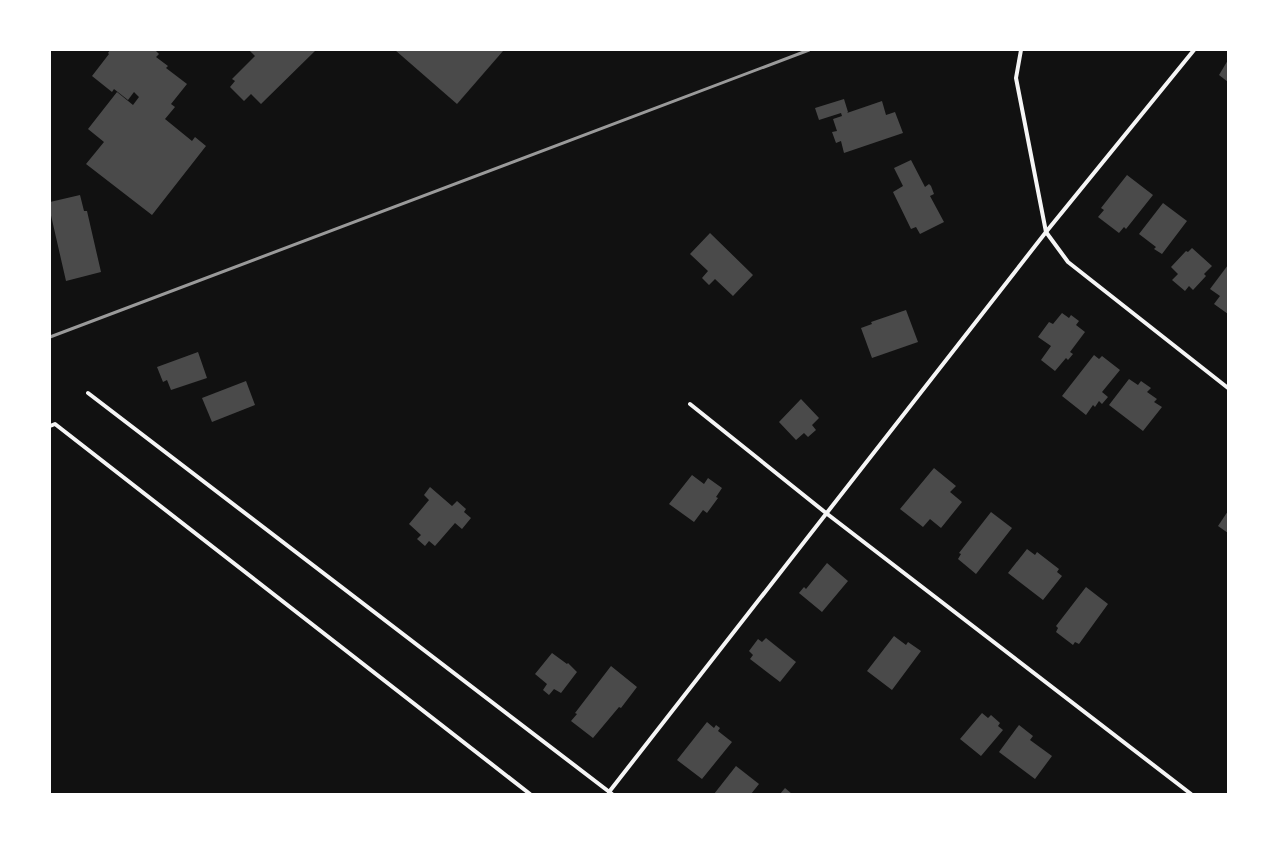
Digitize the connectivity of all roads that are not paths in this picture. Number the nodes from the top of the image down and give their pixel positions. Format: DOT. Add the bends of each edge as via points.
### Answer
graph roads {
  1 [pos="1021,50"];
  2 [pos="1194,50"];
  3 [pos="1046,232"];
  4 [pos="1228,388"];
  5 [pos="88,393"];
  6 [pos="690,404"];
  7 [pos="50,426"];
  8 [pos="826,513"];
  9 [pos="611,793"];
  10 [pos="530,794"];
  11 [pos="1191,794"];
  1 -- 3 [label="street" via="1016,78"];
  2 -- 3 [label="street"];
  3 -- 4 [label="street" via="1068,262"];
  3 -- 8 [label="street"];
  5 -- 9 [label="street"];
  6 -- 8 [label="street"];
  7 -- 10 [label="street" via="55,424 62,429"];
  8 -- 9 [label="street"];
  8 -- 11 [label="street"];
}
